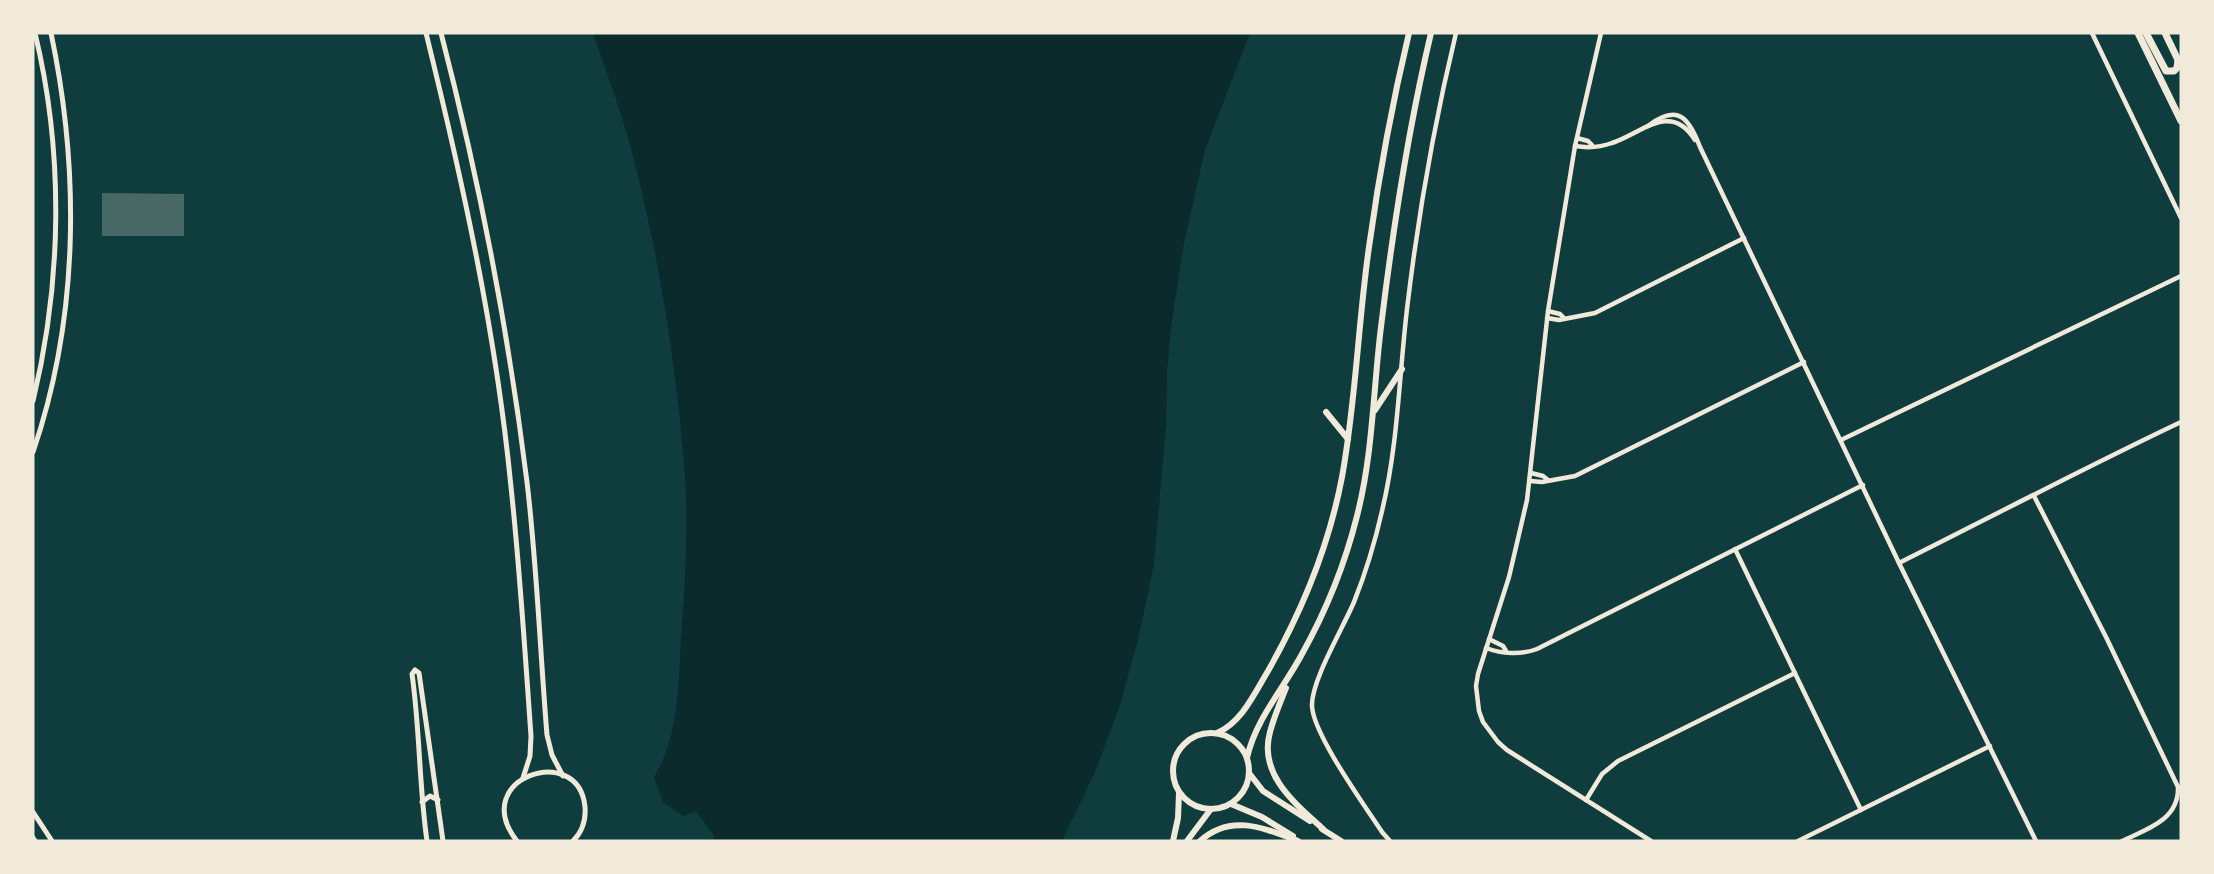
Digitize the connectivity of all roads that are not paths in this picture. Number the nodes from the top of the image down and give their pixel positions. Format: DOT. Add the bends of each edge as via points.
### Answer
graph roads {
  1 [pos="35,33"];
  2 [pos="51,33"];
  3 [pos="426,33"];
  4 [pos="441,33"];
  5 [pos="1409,33"];
  6 [pos="1431,33"];
  7 [pos="1456,33"];
  8 [pos="1601,33"];
  9 [pos="2092,33"];
  10 [pos="2138,33"];
  11 [pos="2146,33"];
  12 [pos="2165,33"];
  13 [pos="2179,64"];
  14 [pos="2181,121"];
  15 [pos="1577,138"];
  16 [pos="1592,145"];
  17 [pos="1575,146"];
  18 [pos="2181,218"];
  19 [pos="1744,238"];
  20 [pos="2181,276"];
  21 [pos="1548,310"];
  22 [pos="1547,318"];
  23 [pos="1564,318"];
  24 [pos="1804,362"];
  25 [pos="1402,369"];
  26 [pos="33,401"];
  27 [pos="1375,410"];
  28 [pos="1326,412"];
  29 [pos="2181,422"];
  30 [pos="1348,439"];
  31 [pos="1841,440"];
  32 [pos="33,452"];
  33 [pos="1531,473"];
  34 [pos="1548,480"];
  35 [pos="1530,481"];
  36 [pos="1863,485"];
  37 [pos="2034,496"];
  38 [pos="1735,549"];
  39 [pos="1899,563"];
  40 [pos="1490,639"];
  41 [pos="1486,648"];
  42 [pos="1506,651"];
  43 [pos="1795,674"];
  44 [pos="1291,675"];
  45 [pos="1217,733"];
  46 [pos="1990,746"];
  47 [pos="1247,758"];
  48 [pos="1249,773"];
  49 [pos="563,776"];
  50 [pos="523,778"];
  51 [pos="2180,789"];
  52 [pos="1179,793"];
  53 [pos="438,800"];
  54 [pos="1586,800"];
  55 [pos="422,803"];
  56 [pos="2181,803"];
  57 [pos="1231,804"];
  58 [pos="2175,806"];
  59 [pos="1211,809"];
  60 [pos="1861,810"];
  61 [pos="33,812"];
  62 [pos="1323,829"];
  63 [pos="51,841"];
  64 [pos="427,841"];
  65 [pos="443,841"];
  66 [pos="517,841"];
  67 [pos="573,841"];
  68 [pos="1173,841"];
  69 [pos="1187,841"];
  70 [pos="1200,841"];
  71 [pos="1300,841"];
  72 [pos="1341,841"];
  73 [pos="1390,841"];
  74 [pos="1651,841"];
  75 [pos="1798,841"];
  76 [pos="2036,841"];
  77 [pos="2122,841"];
  1 -- 26 [label="street" via="52,128 56,211 51,294"];
  2 -- 32 [label="street" via="68,142 69,268 60,343"];
  3 -- 50 [label="street" via="473,235 508,465 531,736"];
  4 -- 49 [label="street" via="479,188 504,323 527,485 547,735"];
  5 -- 30 [label="main road" via="1375,203"];
  6 -- 27 [label="main road" via="1397,206 1377,357"];
  7 -- 25 [label="street" via="1422,202"];
  8 -- 15 [label="street"];
  9 -- 18 [label="street"];
  10 -- 14 [label="main road"];
  11 -- 13 [label="main road" via="2166,70 2174,71"];
  12 -- 13 [label="main road"];
  15 -- 16 [label="street"];
  15 -- 17 [label="street"];
  16 -- 17 [label="street"];
  16 -- 19 [label="street" via="1615,142 1664,115 1682,116 1689,122"];
  17 -- 21 [label="street"];
  19 -- 23 [label="street" via="1595,313"];
  19 -- 24 [label="street"];
  20 -- 31 [label="street"];
  21 -- 22 [label="street"];
  21 -- 23 [label="street"];
  22 -- 23 [label="street"];
  22 -- 33 [label="street"];
  24 -- 31 [label="street"];
  24 -- 34 [label="street" via="1575,476"];
  25 -- 27 [label="main road"];
  25 -- 73 [label="street" via="1394,447 1377,532 1357,594 1317,682 1312,703 1320,735"];
  27 -- 44 [label="main road" via="1368,466 1351,538 1325,608"];
  28 -- 30 [label="main road"];
  29 -- 37 [label="street"];
  30 -- 45 [label="main road" via="1335,509 1304,600 1250,700 1236,720"];
  31 -- 36 [label="street"];
  33 -- 34 [label="street"];
  33 -- 35 [label="street"];
  34 -- 35 [label="street"];
  35 -- 40 [label="street" via="1516,550"];
  36 -- 38 [label="street"];
  36 -- 39 [label="street"];
  37 -- 39 [label="street"];
  37 -- 51 [label="street"];
  38 -- 42 [label="street" via="1537,649 1524,653"];
  38 -- 43 [label="street"];
  39 -- 46 [label="street"];
  40 -- 41 [label="street"];
  40 -- 42 [label="street"];
  41 -- 42 [label="street"];
  41 -- 54 [label="street" via="1476,699 1490,733 1507,750"];
  43 -- 54 [label="street" via="1618,761 1602,774"];
  43 -- 60 [label="street"];
  44 -- 47 [label="main road" via="1255,733"];
  44 -- 62 [label="main road" via="1270,732 1269,760 1280,786"];
  45 -- 47 [label="main road" via="1238,743"];
  45 -- 52 [label="main road" via="1199,734 1178,750 1173,767"];
  46 -- 60 [label="street"];
  46 -- 76 [label="street"];
  47 -- 48 [label="main road"];
  48 -- 57 [label="main road" via="1244,790"];
  48 -- 62 [label="main road" via="1263,791"];
  49 -- 50 [label="street" via="543,771"];
  49 -- 67 [label="street" via="573,782 584,803 583,826"];
  50 -- 66 [label="street" via="510,791 505,808 505,820"];
  51 -- 58 [label="street"];
  52 -- 59 [label="main road" via="1194,805"];
  52 -- 68 [label="main road"];
  53 -- 55 [label="street" via="430,796"];
  53 -- 55 [label="street" via="419,673 415,670 412,674"];
  53 -- 65 [label="street"];
  54 -- 74 [label="street"];
  55 -- 64 [label="street"];
  56 -- 58 [label="street"];
  57 -- 59 [label="main road"];
  57 -- 71 [label="main road" via="1262,817"];
  58 -- 77 [label="street" via="2163,820"];
  59 -- 69 [label="main road"];
  60 -- 75 [label="street"];
  61 -- 63 [label="street"];
  62 -- 72 [label="main road"];
  70 -- 71 [label="main road" via="1216,830 1239,824"];
}
